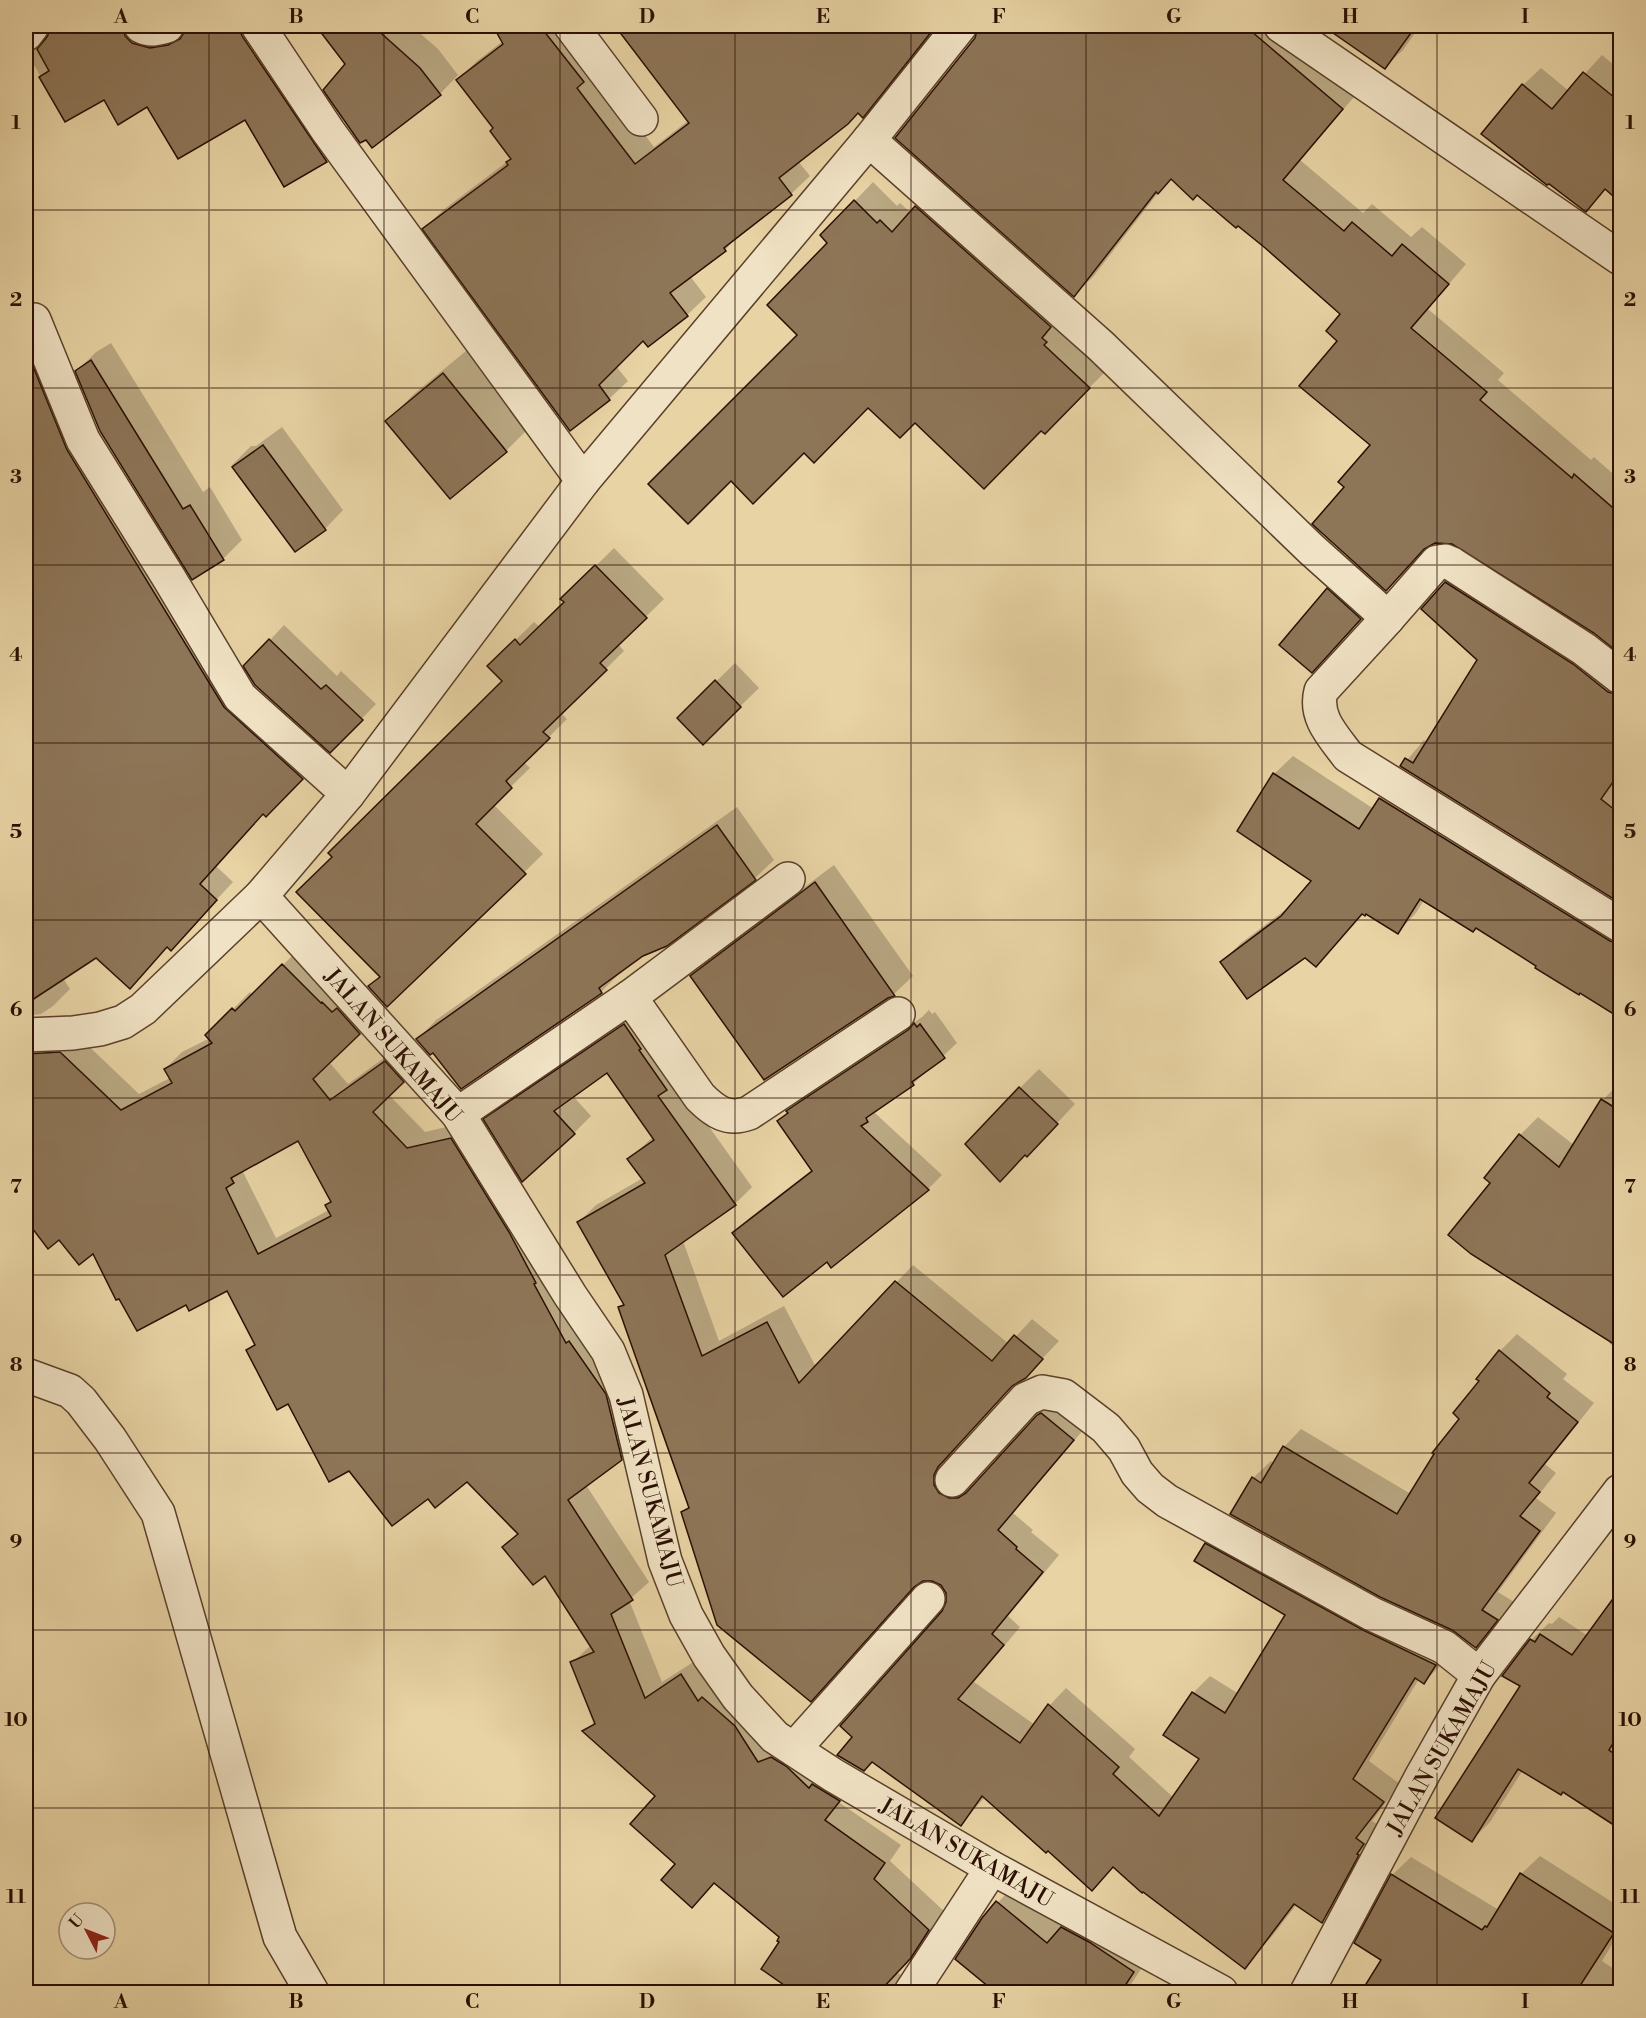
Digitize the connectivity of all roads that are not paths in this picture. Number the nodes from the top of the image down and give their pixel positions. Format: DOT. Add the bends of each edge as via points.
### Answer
graph roads {
  1 [pos="32,26"];
  2 [pos="141,26"];
  3 [pos="167,26"];
  4 [pos="258,26"];
  5 [pos="571,26"];
  6 [pos="960,26"];
  7 [pos="1281,26"];
  8 [pos="26,34"];
  9 [pos="640,119"];
  10 [pos="869,140"];
  11 [pos="1620,258"];
  12 [pos="34,320"];
  13 [pos="583,481"];
  14 [pos="1388,618"];
  15 [pos="1620,677"];
  16 [pos="348,794"];
  17 [pos="788,879"];
  18 [pos="261,896"];
  19 [pos="1620,925"];
  20 [pos="630,997"];
  21 [pos="898,1014"];
  22 [pos="26,1035"];
  23 [pos="458,1114"];
  24 [pos="26,1376"];
  25 [pos="952,1480"];
  26 [pos="1620,1491"];
  27 [pos="928,1599"];
  28 [pos="1479,1675"];
  29 [pos="794,1749"];
  30 [pos="992,1868"];
  31 [pos="312,1992"];
  32 [pos="911,1992"];
  33 [pos="1221,1992"];
  34 [pos="1307,1992"];
  1 -- 8 [label="street"];
  2 -- 3 [label="street"];
  4 -- 13 [label="street" via="335,141"];
  5 -- 9 [label="street"];
  6 -- 10 [label="street"];
  7 -- 11 [label="street"];
  10 -- 13 [label="street"];
  10 -- 14 [label="street" via="1101,346"];
  12 -- 16 [label="street" via="83,440 240,697"];
  13 -- 16 [label="street"];
  14 -- 15 [label="street" via="1437,562 1445,561 1584,649"];
  14 -- 19 [label="street" via="1321,691 1318,702 1326,727 1348,756"];
  16 -- 18 [label="street"];
  17 -- 20 [label="street"];
  18 -- 22 [label="street" via="143,1009 123,1022 74,1033"];
  18 -- 23 [label="street, JALAN SUKAMAJU"];
  20 -- 21 [label="street" via="700,1097 714,1111 738,1117"];
  20 -- 23 [label="street"];
  23 -- 29 [label="street, JALAN SUKAMAJU" via="608,1351 626,1395 665,1561 686,1615 738,1697 775,1737"];
  24 -- 31 [label="street" via="70,1391 81,1401 158,1513 280,1936"];
  25 -- 28 [label="street" via="1026,1399 1042,1392 1064,1396 1106,1428 1137,1473 1167,1501 1372,1614 1444,1647"];
  26 -- 28 [label="street, JALAN SUKAMAJU"];
  27 -- 29 [label="street"];
  28 -- 34 [label="street, JALAN SUKAMAJU"];
  29 -- 30 [label="street, JALAN SUKAMAJU"];
  30 -- 32 [label="street"];
  30 -- 33 [label="street, JALAN SUKAMAJU"];
}
